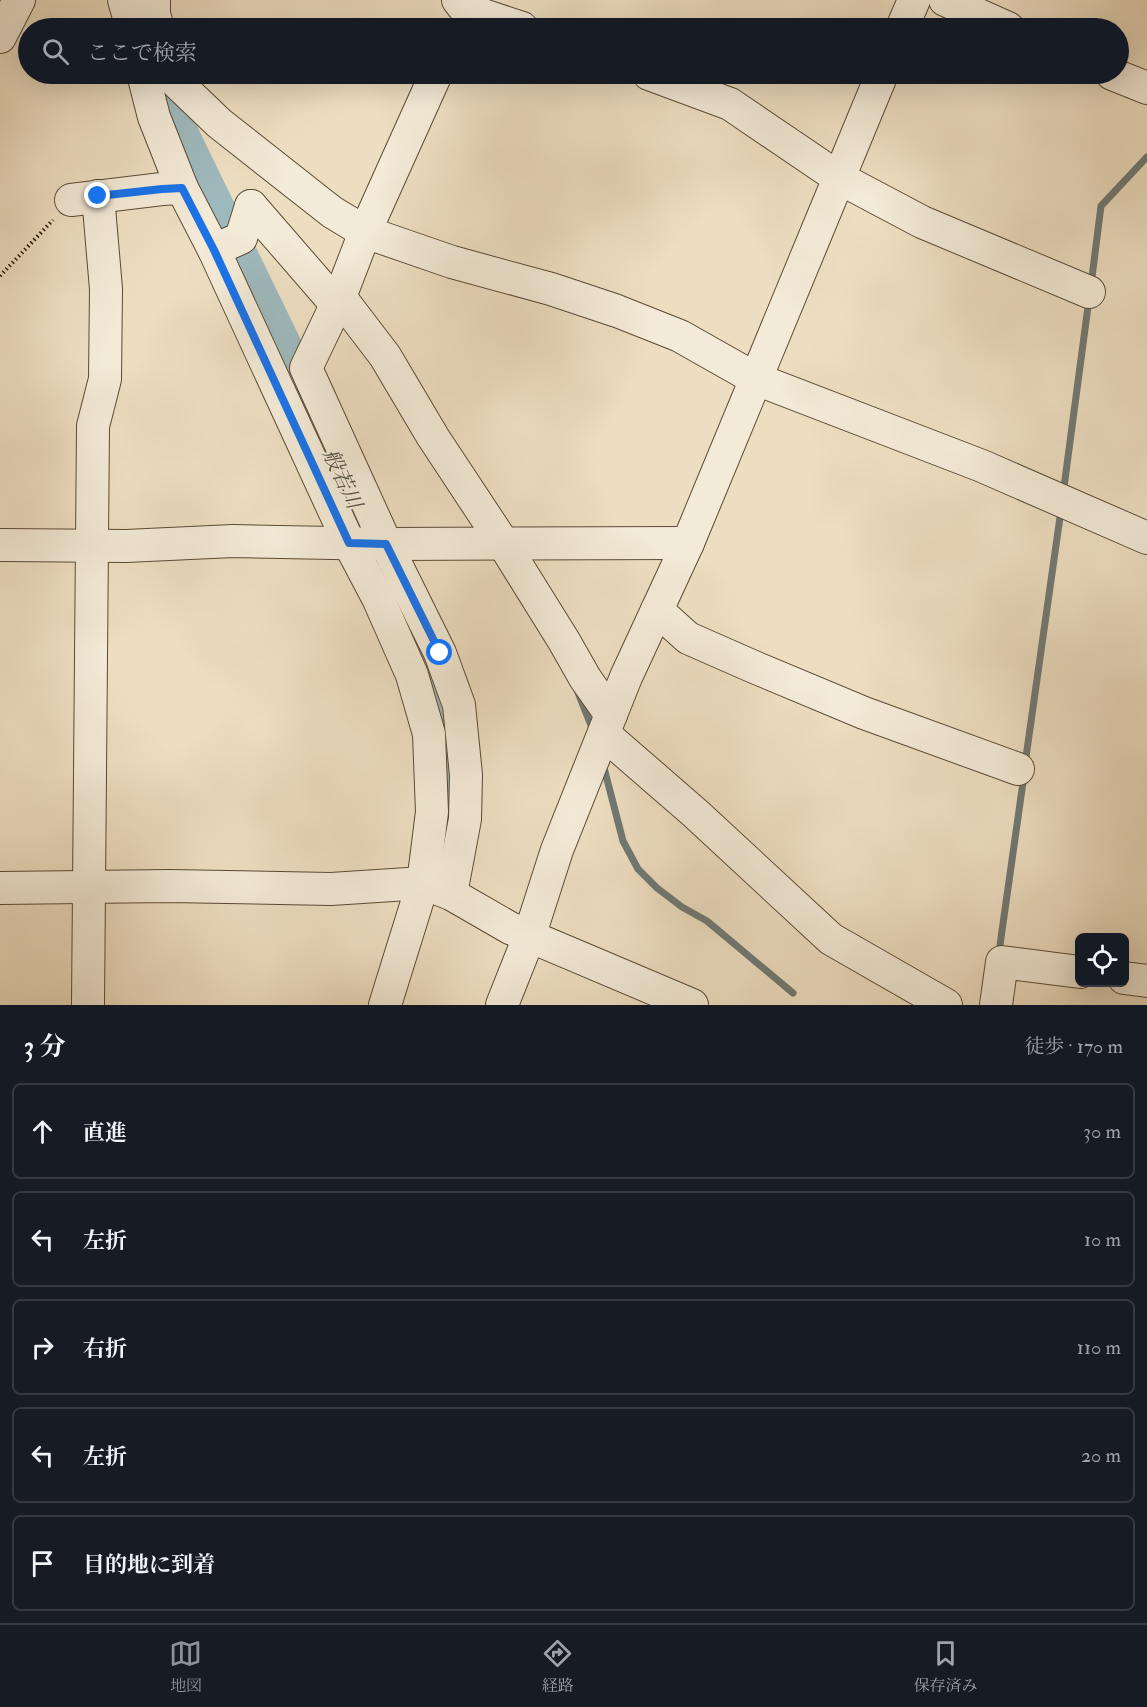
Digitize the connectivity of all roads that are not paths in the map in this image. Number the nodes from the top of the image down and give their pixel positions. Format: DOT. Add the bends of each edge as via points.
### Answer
graph roads {
  1 [pos="18,0"];
  2 [pos="124,0"];
  3 [pos="154,0"];
  4 [pos="914,0"];
  5 [pos="945,0"];
  6 [pos="460,12"];
  7 [pos="512,17"];
  8 [pos="129,18"];
  9 [pos="155,18"];
  10 [pos="906,18"];
  11 [pos="986,18"];
  12 [pos="0,37"];
  13 [pos="1129,81"];
  14 [pos="146,84"];
  15 [pos="178,84"];
  16 [pos="432,84"];
  17 [pos="677,84"];
  18 [pos="878,84"];
  19 [pos="1147,88"];
  20 [pos="839,178"];
  21 [pos="182,188"];
  22 [pos="365,232"];
  23 [pos="225,245"];
  24 [pos="1089,292"];
  25 [pos="338,301"];
  26 [pos="756,379"];
  27 [pos="1147,538"];
  28 [pos="368,543"];
  29 [pos="502,543"];
  30 [pos="688,543"];
  31 [pos="0,545"];
  32 [pos="91,546"];
  33 [pos="657,610"];
  34 [pos="607,725"];
  35 [pos="1018,769"];
  36 [pos="88,887"];
  37 [pos="0,888"];
  38 [pos="438,889"];
  39 [pos="529,937"];
  40 [pos="1075,971"];
  41 [pos="1129,979"];
  42 [pos="1147,981"];
  43 [pos="626,992"];
  44 [pos="87,1005"];
  45 [pos="385,1005"];
  46 [pos="502,1005"];
  47 [pos="692,1005"];
  48 [pos="946,1005"];
  49 [pos="996,1005"];
  1 -- 12 [label="street"];
  2 -- 8 [label="street"];
  3 -- 9 [label="street"];
  4 -- 10 [label="street"];
  5 -- 11 [label="street"];
  6 -- 7 [label="street"];
  13 -- 19 [label="street"];
  14 -- 21 [label="street"];
  15 -- 22 [label="street" via="219,123 332,212"];
  16 -- 22 [label="street"];
  17 -- 20 [label="street" via="730,104"];
  18 -- 20 [label="street"];
  20 -- 24 [label="street" via="922,222"];
  20 -- 26 [label="street"];
  21 -- 23 [label="street"];
  21 -- 32 [label="street" via="84,198 106,289 105,379 93,426"];
  22 -- 25 [label="street"];
  22 -- 26 [label="street" via="617,311 680,336"];
  23 -- 25 [label="street" via="251,206"];
  23 -- 28 [label="street"];
  25 -- 28 [label="street" via="306,368"];
  25 -- 29 [label="street" via="385,356"];
  26 -- 27 [label="street" via="982,466"];
  26 -- 30 [label="street"];
  28 -- 29 [label="street"];
  28 -- 32 [label="street"];
  28 -- 38 [label="street" via="440,653 459,705 466,775 465,819"];
  29 -- 30 [label="street"];
  29 -- 34 [label="street" via="564,641"];
  30 -- 33 [label="street"];
  31 -- 32 [label="street"];
  32 -- 36 [label="street"];
  33 -- 34 [label="street"];
  33 -- 35 [label="street" via="688,638 864,713"];
  34 -- 39 [label="street" via="557,850"];
  34 -- 48 [label="street" via="831,939"];
  36 -- 37 [label="street"];
  36 -- 38 [label="street"];
  36 -- 44 [label="street"];
  38 -- 39 [label="street"];
  38 -- 45 [label="street"];
  39 -- 43 [label="street"];
  39 -- 46 [label="street"];
  40 -- 49 [label="street" via="1002,962"];
  41 -- 42 [label="street"];
  43 -- 47 [label="street"];
}
